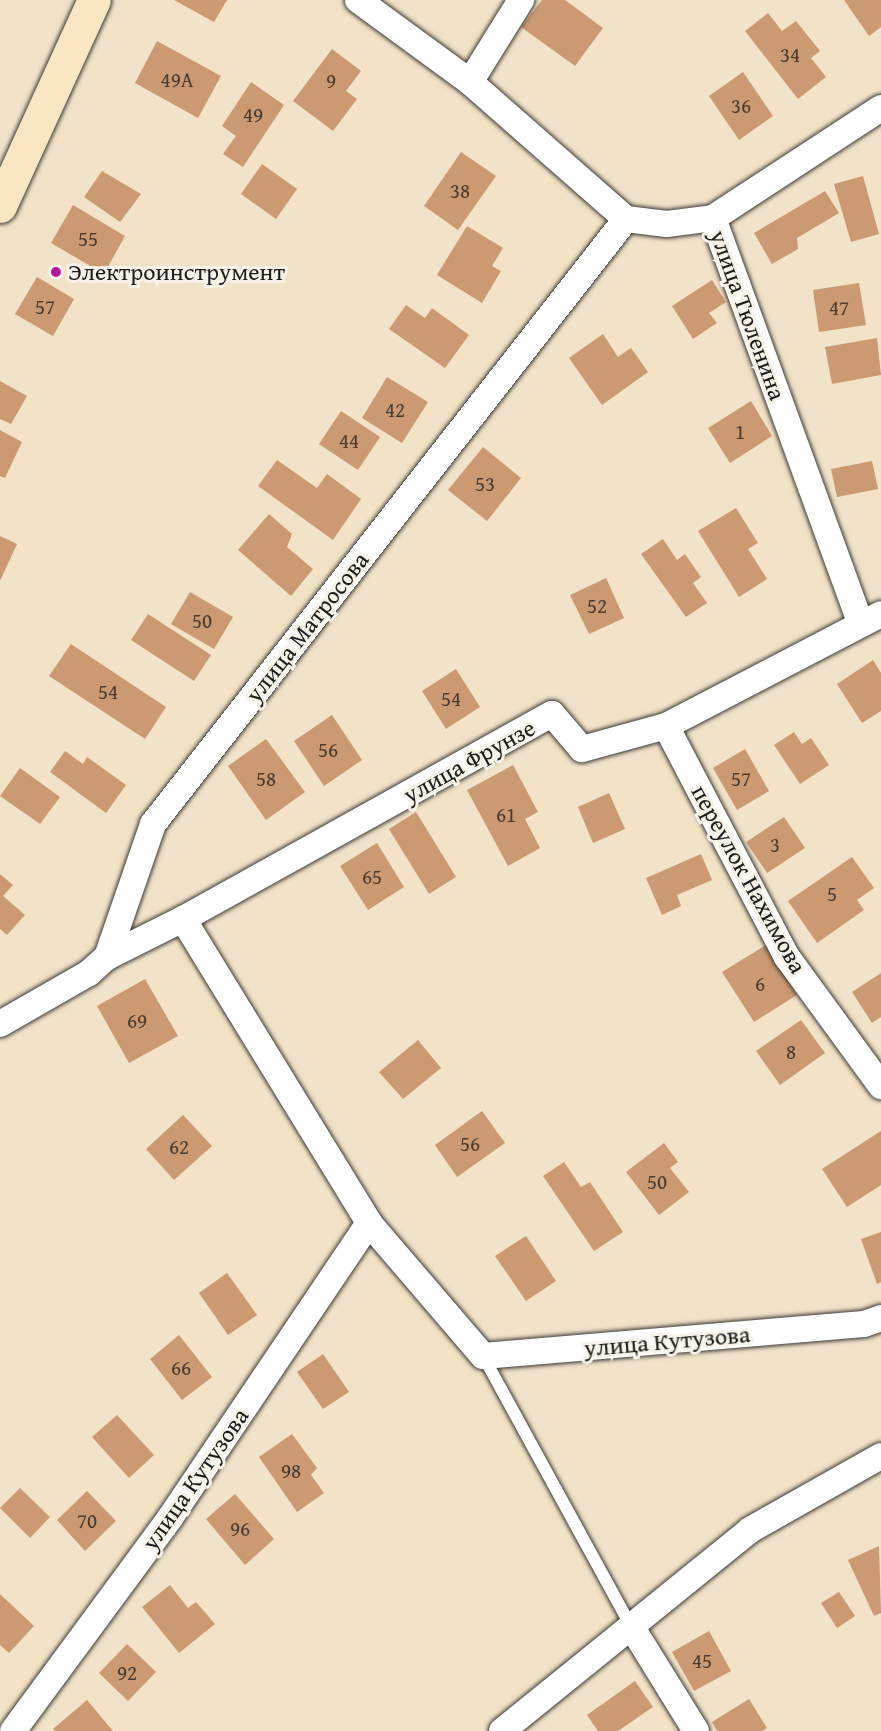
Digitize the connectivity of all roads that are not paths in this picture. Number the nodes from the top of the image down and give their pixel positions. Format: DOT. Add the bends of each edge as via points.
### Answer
graph roads {
  1 [pos="94,0"];
  2 [pos="358,0"];
  3 [pos="521,0"];
  4 [pos="470,82"];
  5 [pos="881,108"];
  6 [pos="0,206"];
  7 [pos="713,218"];
  8 [pos="626,219"];
  9 [pos="871,617"];
  10 [pos="666,726"];
  11 [pos="183,919"];
  12 [pos="107,957"];
  13 [pos="0,1024"];
  14 [pos="881,1086"];
  15 [pos="369,1223"];
  16 [pos="881,1318"];
  17 [pos="483,1356"];
  18 [pos="881,1456"];
  19 [pos="631,1626"];
  20 [pos="13,1731"];
  21 [pos="502,1731"];
  22 [pos="696,1731"];
  1 -- 6 [label="main road"];
  2 -- 4 [label="street"];
  3 -- 4 [label="street"];
  4 -- 8 [label="street"];
  5 -- 7 [label="street"];
  7 -- 8 [label="street, улица Тюленина" via="667,224"];
  7 -- 9 [label="street, улица Тюленина"];
  8 -- 12 [label="street, улица Матросова" via="153,824"];
  9 -- 10 [label="street, улица Фрунзе"];
  10 -- 11 [label="street, улица Фрунзе" via="582,749 552,714"];
  10 -- 14 [label="street, переулок Нахимова" via="787,957"];
  11 -- 12 [label="street"];
  11 -- 15 [label="street"];
  12 -- 13 [label="street" via="89,973"];
  15 -- 17 [label="street"];
  15 -- 20 [label="street, улица Кутузова" via="170,1518"];
  16 -- 17 [label="street, улица Кутузова" via="864,1324"];
  17 -- 19 [label="lane"];
  18 -- 19 [label="street" via="750,1530"];
  19 -- 21 [label="street"];
  19 -- 22 [label="street"];
}
